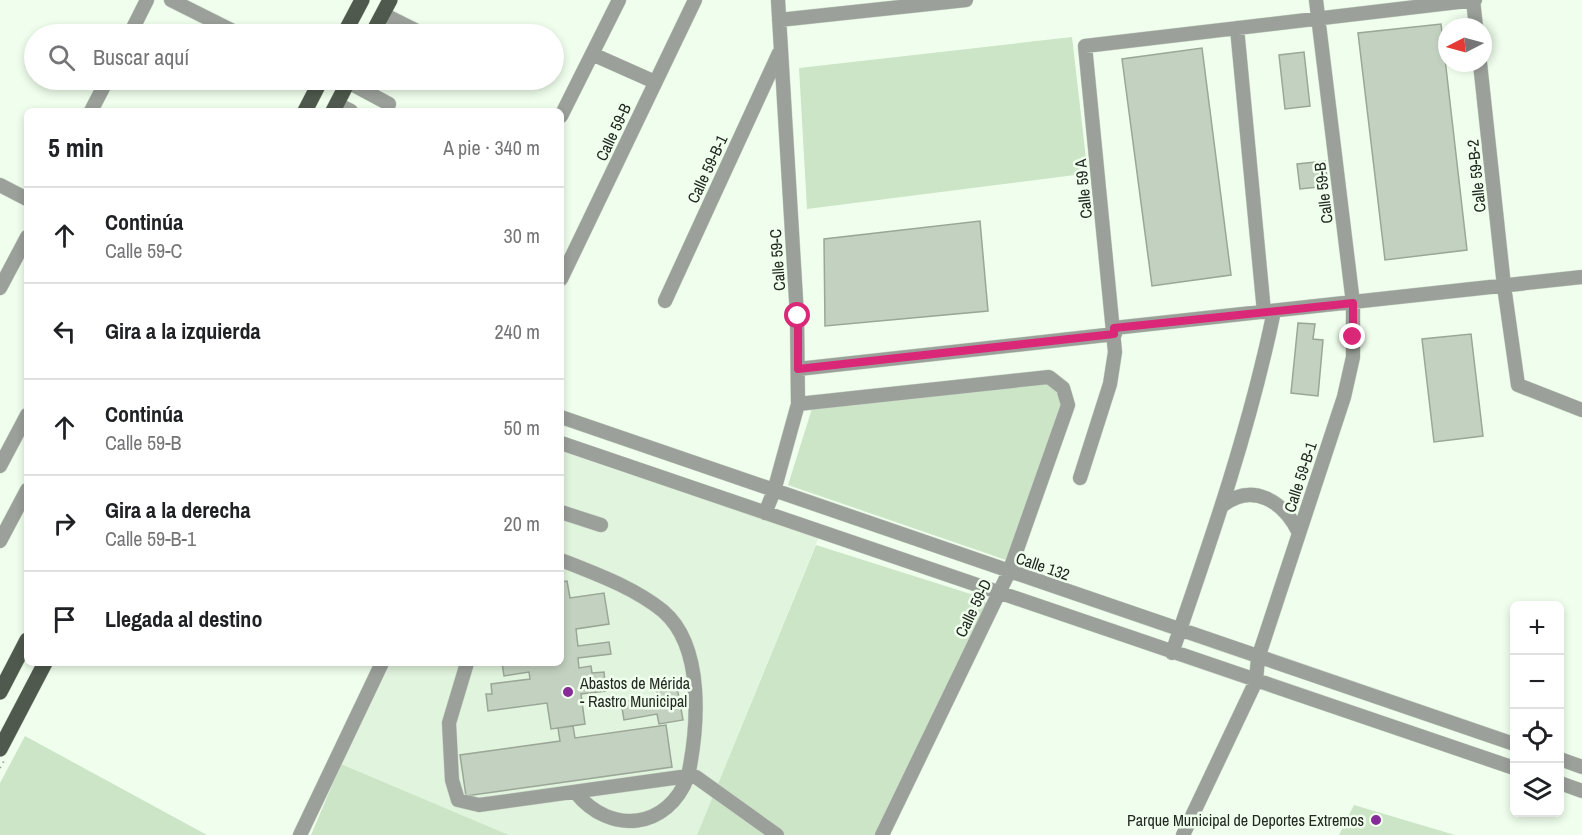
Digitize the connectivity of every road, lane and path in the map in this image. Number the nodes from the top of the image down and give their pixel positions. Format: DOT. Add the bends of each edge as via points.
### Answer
graph roads {
  1 [pos="147,0"];
  2 [pos="171,0"];
  3 [pos="362,0"];
  4 [pos="620,0"];
  5 [pos="695,0"];
  6 [pos="778,0"];
  7 [pos="966,0"];
  8 [pos="1316,0"];
  9 [pos="1474,0"];
  10 [pos="918,3"];
  11 [pos="387,7"];
  12 [pos="1318,18"];
  13 [pos="1475,18"];
  14 [pos="779,20"];
  15 [pos="135,24"];
  16 [pos="219,24"];
  17 [pos="349,24"];
  18 [pos="378,24"];
  19 [pos="410,24"];
  20 [pos="1237,28"];
  21 [pos="780,51"];
  22 [pos="592,54"];
  23 [pos="1481,72"];
  24 [pos="655,82"];
  25 [pos="102,90"];
  26 [pos="316,90"];
  27 [pos="346,90"];
  28 [pos="365,90"];
  29 [pos="93,108"];
  30 [pos="307,108"];
  31 [pos="340,108"];
  32 [pos="387,108"];
  33 [pos="564,110"];
  34 [pos="0,185"];
  35 [pos="24,197"];
  36 [pos="24,243"];
  37 [pos="564,273"];
  38 [pos="1582,277"];
  39 [pos="1504,286"];
  40 [pos="0,288"];
  41 [pos="665,301"];
  42 [pos="1353,303"];
  43 [pos="1269,311"];
  44 [pos="1114,331"];
  45 [pos="798,369"];
  46 [pos="798,404"];
  47 [pos="1582,410"];
  48 [pos="564,418"];
  49 [pos="24,421"];
  50 [pos="564,444"];
  51 [pos="0,466"];
  52 [pos="1080,478"];
  53 [pos="774,491"];
  54 [pos="24,496"];
  55 [pos="1222,506"];
  56 [pos="564,513"];
  57 [pos="765,513"];
  58 [pos="601,525"];
  59 [pos="1299,533"];
  60 [pos="0,541"];
  61 [pos="564,561"];
  62 [pos="1009,572"];
  63 [pos="999,593"];
  64 [pos="1180,631"];
  65 [pos="24,646"];
  66 [pos="1172,653"];
  67 [pos="1258,657"];
  68 [pos="43,666"];
  69 [pos="381,666"];
  70 [pos="466,666"];
  71 [pos="1256,681"];
  72 [pos="0,692"];
  73 [pos="1510,742"];
  74 [pos="0,749"];
  75 [pos="1564,760"];
  76 [pos="1510,766"];
  77 [pos="1582,767"];
  78 [pos="688,776"];
  79 [pos="1564,784"];
  80 [pos="1582,791"];
  81 [pos="576,793"];
  82 [pos="300,835"];
  83 [pos="777,835"];
  84 [pos="882,835"];
  85 [pos="1183,835"];
  1 -- 15 [label="street"];
  2 -- 16 [label="street"];
  3 -- 17 [label="main road"];
  4 -- 22 [label="street"];
  5 -- 24 [label="street, Calle 59-B"];
  6 -- 14 [label="street, Calle 59-C"];
  7 -- 10 [label="street"];
  8 -- 12 [label="street, Calle 59-B"];
  9 -- 12 [label="street"];
  9 -- 13 [label="street"];
  10 -- 14 [label="street"];
  11 -- 18 [label="main road"];
  11 -- 19 [label="street"];
  12 -- 20 [label="street"];
  12 -- 42 [label="street, Calle 59-B"];
  14 -- 21 [label="street, Calle 59-C"];
  20 -- 43 [label="street"];
  20 -- 44 [label="street, Calle 59 A" via="1085,46"];
  21 -- 41 [label="street, Calle 59-B-1"];
  21 -- 45 [label="street, Calle 59-C"];
  22 -- 24 [label="street"];
  22 -- 33 [label="street"];
  23 -- 39 [label="street, Calle 59-B-2"];
  24 -- 37 [label="street, Calle 59-B"];
  25 -- 29 [label="street"];
  26 -- 30 [label="main road"];
  27 -- 31 [label="main road"];
  28 -- 32 [label="street" via="389,104"];
  34 -- 35 [label="street"];
  36 -- 40 [label="street"];
  38 -- 39 [label="street"];
  39 -- 42 [label="street"];
  39 -- 47 [label="street, Calle 59-B-2" via="1518,385"];
  42 -- 43 [label="street"];
  42 -- 59 [label="street, Calle 59-B-1" via="1349,376"];
  43 -- 44 [label="street"];
  43 -- 55 [label="street" via="1261,370"];
  44 -- 45 [label="street"];
  44 -- 52 [label="street, Calle 59 A" via="1110,384"];
  45 -- 46 [label="street, Calle 59-C"];
  46 -- 53 [label="street, Calle 59-C"];
  46 -- 62 [label="street, Calle 59-D" via="1049,377 1063,388 1068,405"];
  48 -- 53 [label="street, Calle 132"];
  49 -- 51 [label="street"];
  50 -- 57 [label="street"];
  53 -- 57 [label="street, Calle 59-C"];
  53 -- 62 [label="street, Calle 132"];
  54 -- 60 [label="street"];
  55 -- 59 [label="street" via="1233,498 1265,497 1292,518"];
  55 -- 64 [label="street"];
  56 -- 58 [label="street"];
  57 -- 63 [label="street"];
  59 -- 67 [label="street, Calle 59-B-1"];
  61 -- 78 [label="street" via="646,599 678,628 694,675 694,734"];
  62 -- 63 [label="street, Calle 59-D"];
  62 -- 64 [label="street, Calle 132"];
  63 -- 66 [label="street"];
  63 -- 84 [label="street, Calle 59-D"];
  64 -- 66 [label="street"];
  64 -- 67 [label="street, Calle 132"];
  65 -- 72 [label="main road"];
  66 -- 71 [label="street"];
  67 -- 71 [label="street, Calle 59-B-1"];
  67 -- 73 [label="street, Calle 132"];
  68 -- 74 [label="main road"];
  69 -- 82 [label="street"];
  70 -- 81 [label="street" via="449,723 452,780 458,800 479,805"];
  71 -- 76 [label="street"];
  71 -- 85 [label="street"];
  75 -- 77 [label="street"];
  78 -- 81 [label="street"];
  78 -- 81 [label="street" via="682,793 666,810 648,820 623,825 600,817"];
  78 -- 83 [label="street" via="696,777"];
  79 -- 80 [label="street"];
}
